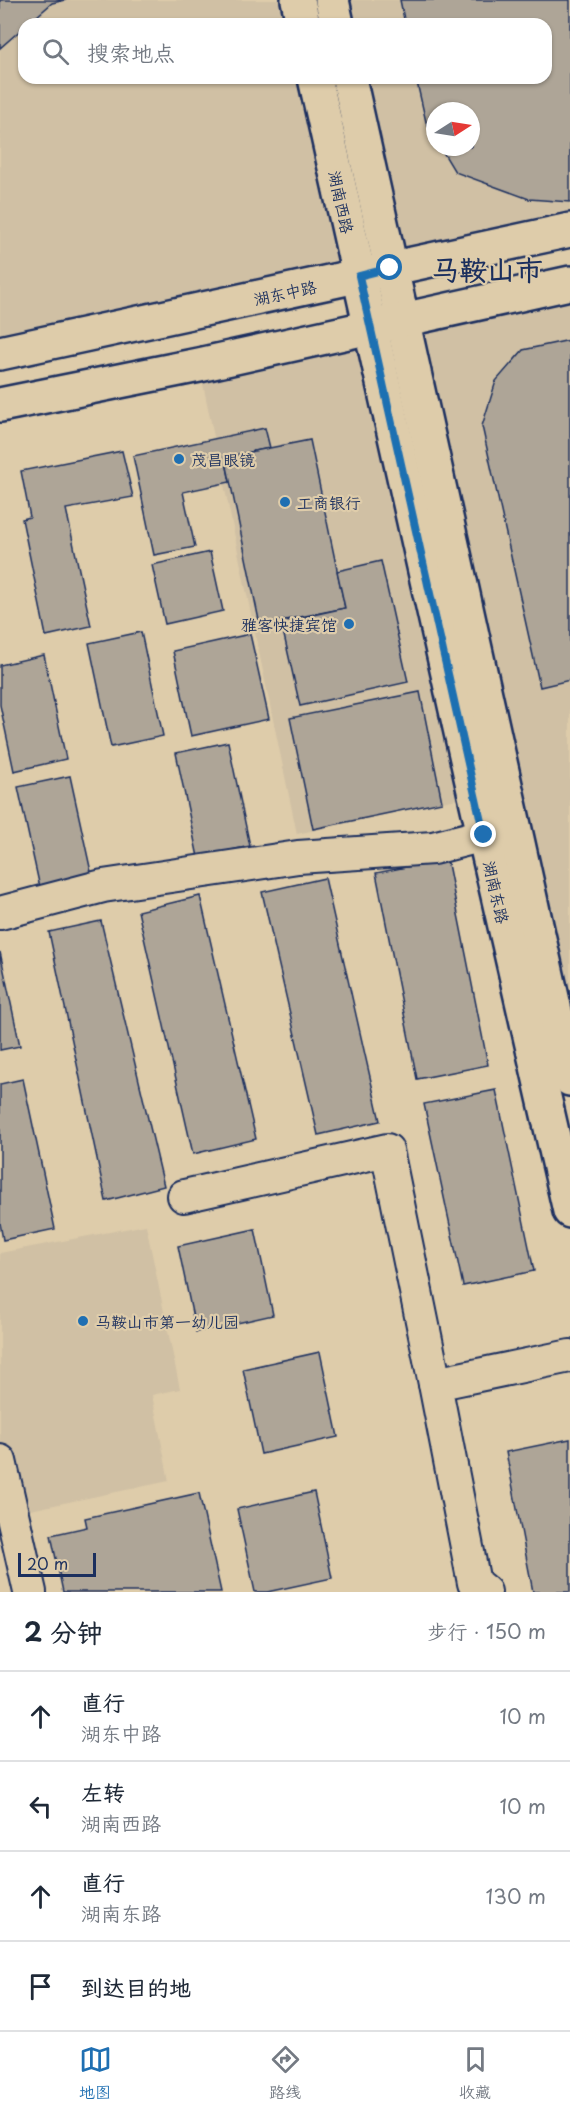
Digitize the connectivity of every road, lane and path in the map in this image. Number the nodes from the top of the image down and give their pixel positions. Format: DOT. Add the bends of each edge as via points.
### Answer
graph roads {
  1 [pos="298,0"];
  2 [pos="332,0"];
  3 [pos="302,18"];
  4 [pos="336,18"];
  5 [pos="316,84"];
  6 [pos="350,84"];
  7 [pos="570,230"];
  8 [pos="390,268"];
  9 [pos="359,276"];
  10 [pos="570,283"];
  11 [pos="402,319"];
  12 [pos="370,326"];
  13 [pos="0,353"];
  14 [pos="0,405"];
  15 [pos="484,835"];
  16 [pos="0,913"];
  17 [pos="570,1079"];
  18 [pos="184,1196"];
  19 [pos="570,1211"];
  20 [pos="570,1356"];
  21 [pos="435,1384"];
  22 [pos="0,1461"];
  23 [pos="30,1592"];
  24 [pos="485,1592"];
  1 -- 3 [label="main road"];
  2 -- 4 [label="main road"];
  5 -- 9 [label="main road, 湖南西路"];
  6 -- 8 [label="main road, 湖南西路"];
  7 -- 8 [label="main road, 湖东中路"];
  8 -- 9 [label="main road, 湖东中路"];
  8 -- 11 [label="main road, 湖南西路"];
  9 -- 12 [label="main road, 湖南西路"];
  9 -- 13 [label="main road, 湖东中路"];
  10 -- 11 [label="main road"];
  11 -- 12 [label="main road"];
  11 -- 17 [label="main road, 湖南西路"];
  12 -- 14 [label="main road"];
  12 -- 15 [label="main road, 湖南东路"];
  15 -- 16 [label="street" via="433,848 298,857 103,886"];
  15 -- 19 [label="main road, 湖南东路"];
  18 -- 21 [label="street" via="387,1150"];
  20 -- 21 [label="street"];
  21 -- 24 [label="street" via="474,1583"];
  22 -- 23 [label="street"];
}
